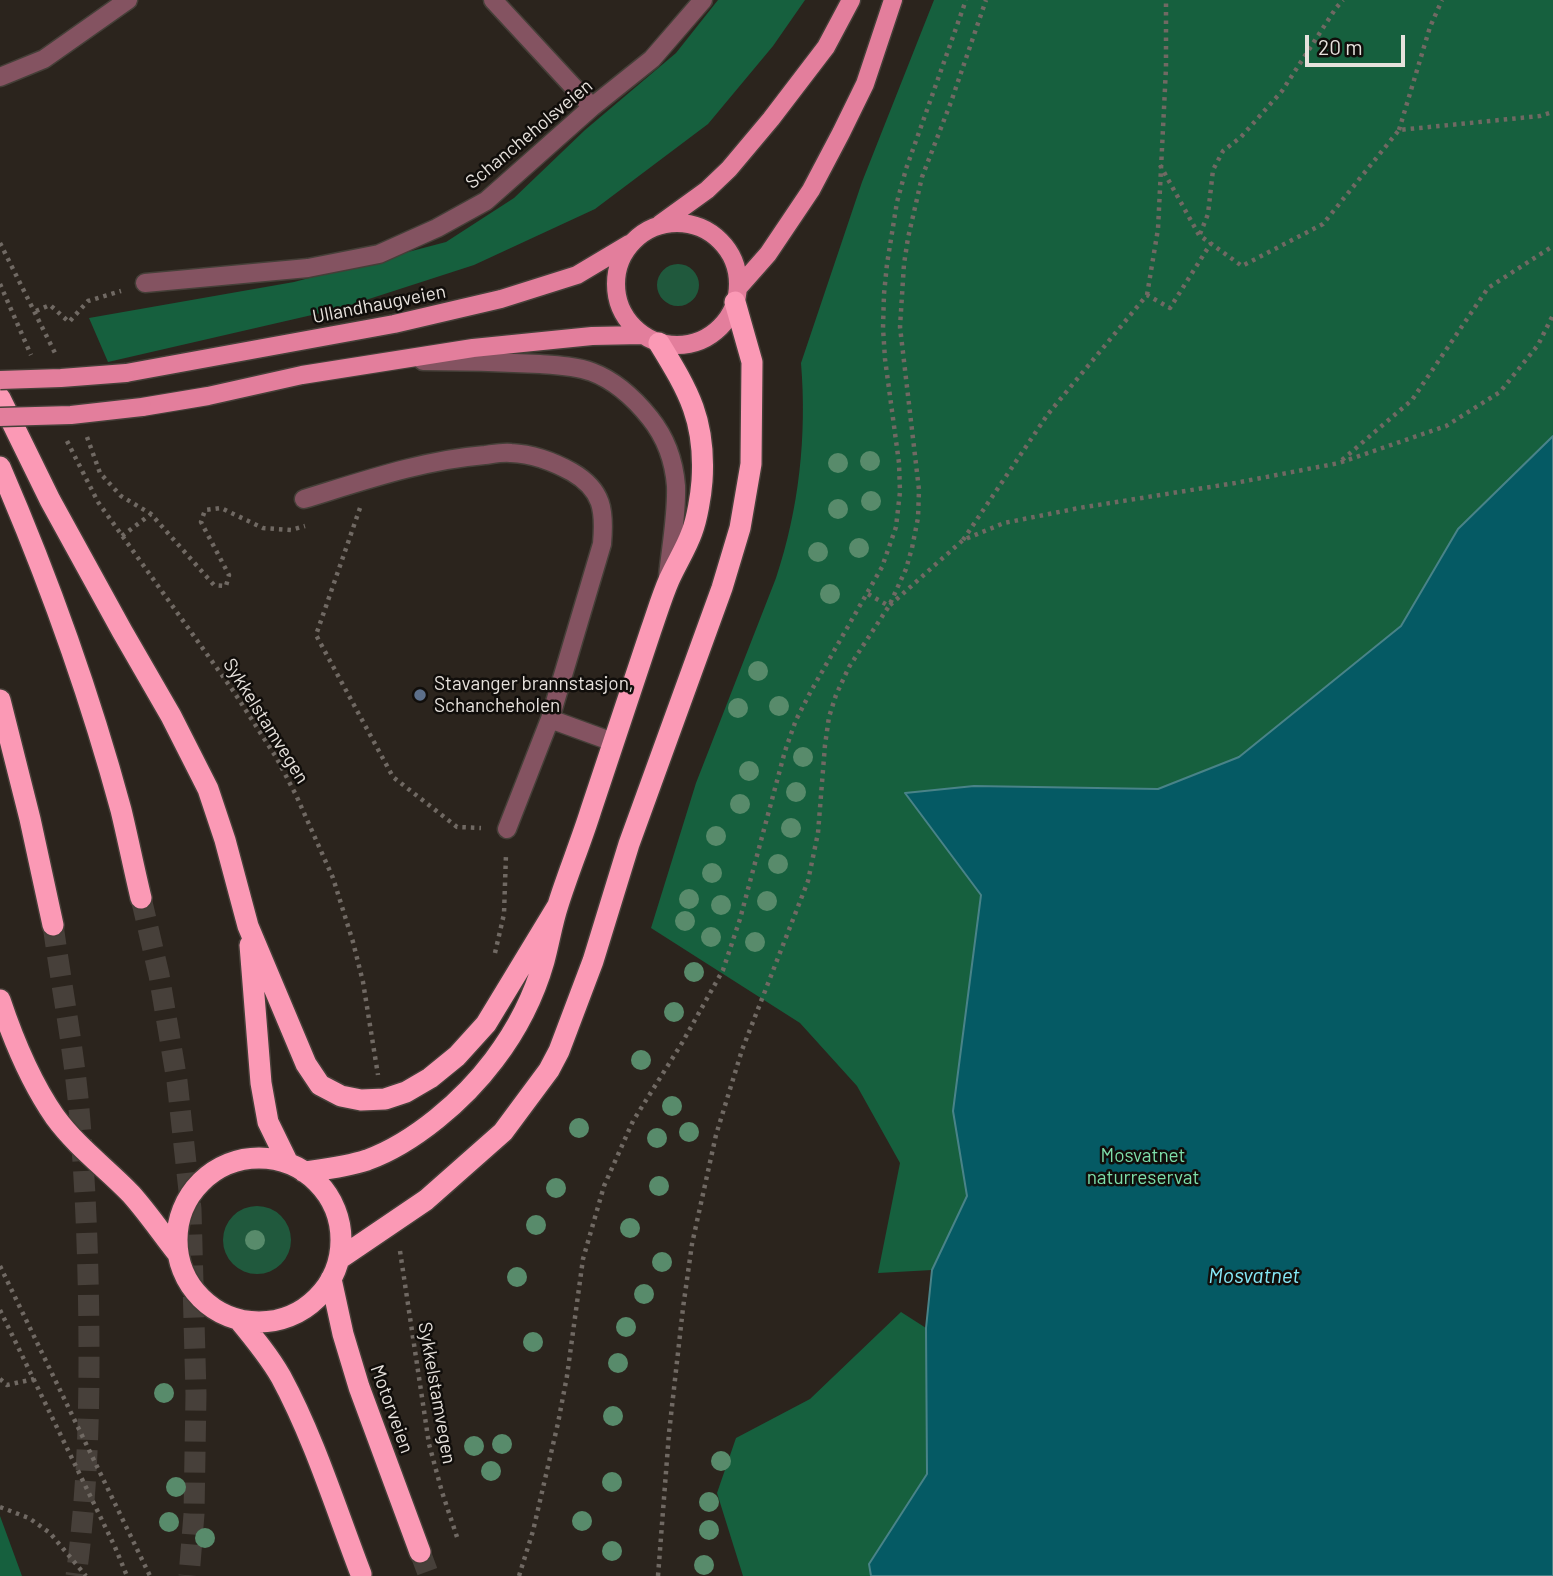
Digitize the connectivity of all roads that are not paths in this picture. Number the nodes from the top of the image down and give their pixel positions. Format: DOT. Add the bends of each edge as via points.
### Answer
graph roads {
  1 [pos="128,0"];
  2 [pos="492,0"];
  3 [pos="703,0"];
  4 [pos="851,0"];
  5 [pos="893,0"];
  6 [pos="0,77"];
  7 [pos="592,107"];
  8 [pos="659,225"];
  9 [pos="629,244"];
  10 [pos="145,283"];
  11 [pos="737,295"];
  12 [pos="651,339"];
  13 [pos="391,360"];
  14 [pos="0,380"];
  15 [pos="0,398"];
  16 [pos="0,417"];
  17 [pos="0,467"];
  18 [pos="304,499"];
  19 [pos="668,582"];
  20 [pos="0,700"];
  21 [pos="550,719"];
  22 [pos="613,742"];
  23 [pos="506,829"];
  24 [pos="141,898"];
  25 [pos="557,908"];
  26 [pos="53,925"];
  27 [pos="248,926"];
  28 [pos="0,1000"];
  29 [pos="296,1168"];
  30 [pos="178,1254"];
  31 [pos="335,1269"];
  32 [pos="239,1320"];
  33 [pos="420,1552"];
  34 [pos="361,1574"];
  1 -- 6 [label="street" via="44,59"];
  2 -- 7 [label="street"];
  3 -- 7 [label="street, Schancheholsveien" via="652,59"];
  4 -- 8 [label="main road" via="826,47 729,169"];
  5 -- 11 [label="main road" via="864,84 811,190"];
  7 -- 10 [label="street, Schancheholsveien" via="486,201 379,254 308,268"];
  8 -- 9 [label="main road"];
  8 -- 11 [label="main road" via="678,222 715,235 736,269"];
  9 -- 12 [label="main road" via="615,282 618,302 628,321"];
  9 -- 14 [label="main road, Ullandhaugveien, bridge" via="578,275 394,324 126,373"];
  11 -- 12 [label="main road" via="727,319 697,342 678,345"];
  11 -- 31 [label="highway" via="752,362 751,464 740,528 559,1051 502,1132 426,1200"];
  12 -- 13 [label="main road" via="592,336"];
  12 -- 19 [label="highway" via="691,398 703,450 702,484 692,531"];
  13 -- 16 [label="main road, bridge" via="142,407"];
  13 -- 19 [label="street" via="556,365 591,371 617,385 657,427 672,461 676,486"];
  15 -- 27 [label="highway" via="50,500 208,789"];
  17 -- 24 [label="highway" via="67,636 121,810"];
  18 -- 21 [label="street" via="454,458 512,453 555,462 581,477 596,491 604,519 601,544"];
  19 -- 22 [label="highway"];
  20 -- 26 [label="highway"];
  21 -- 22 [label="street"];
  21 -- 23 [label="street"];
  22 -- 25 [label="highway"];
  25 -- 27 [label="highway" via="486,1024 430,1077 406,1093 385,1099 341,1096 320,1085 306,1064"];
  25 -- 29 [label="highway" via="533,994 494,1060 464,1094 402,1143 368,1160 338,1168"];
  27 -- 29 [label="highway" via="268,1122"];
  28 -- 30 [label="highway" via="30,1078 56,1118 131,1194"];
  29 -- 30 [label="highway" via="264,1158 217,1170 198,1185 184,1206 177,1230"];
  29 -- 31 [label="highway" via="323,1189 335,1210 341,1234"];
  30 -- 32 [label="highway" via="185,1277 199,1296"];
  31 -- 32 [label="highway" via="315,1300 292,1315 266,1322"];
  31 -- 33 [label="highway, Motorveien" via="343,1334"];
  32 -- 34 [label="highway" via="275,1367 302,1419"];
}
